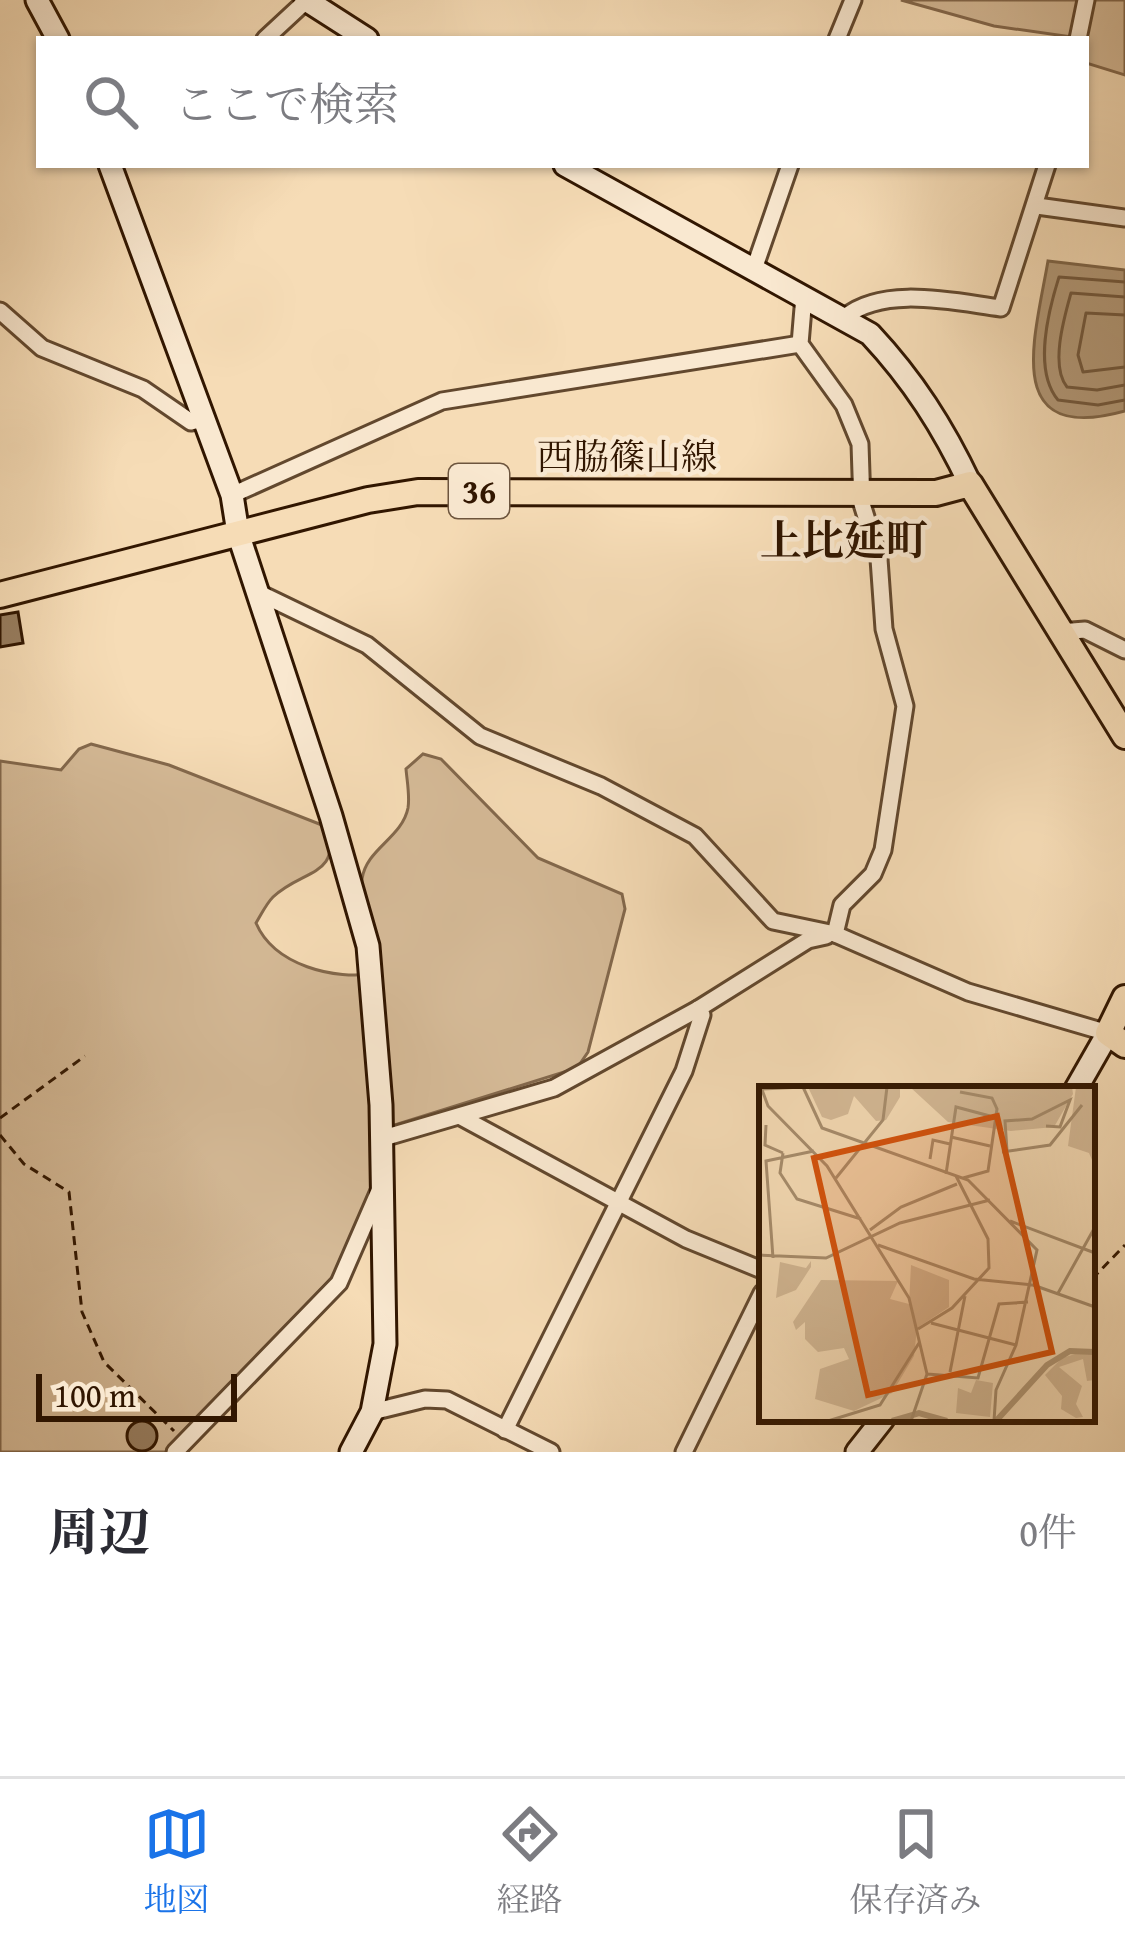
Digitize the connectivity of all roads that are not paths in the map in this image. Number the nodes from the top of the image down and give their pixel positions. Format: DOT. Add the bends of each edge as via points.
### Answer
graph roads {
  1 [pos="37,0"];
  2 [pos="306,0"];
  3 [pos="853,0"];
  4 [pos="1087,0"];
  5 [pos="56,36"];
  6 [pos="268,36"];
  7 [pos="362,36"];
  8 [pos="838,36"];
  9 [pos="1079,36"];
  10 [pos="111,168"];
  11 [pos="570,168"];
  12 [pos="789,168"];
  13 [pos="1046,168"];
  14 [pos="1037,206"];
  15 [pos="1125,218"];
  16 [pos="753,272"];
  17 [pos="804,296"];
  18 [pos="0,311"];
  19 [pos="845,317"];
  20 [pos="800,344"];
  21 [pos="206,418"];
  22 [pos="970,484"];
  23 [pos="861,492"];
  24 [pos="232,495"];
  25 [pos="238,532"];
  26 [pos="259,593"];
  27 [pos="0,595"];
  28 [pos="1060,632"];
  29 [pos="1125,650"];
  30 [pos="1125,736"];
  31 [pos="835,934"];
  32 [pos="1125,998"];
  33 [pos="698,1009"];
  34 [pos="1116,1039"];
  35 [pos="1078,1086"];
  36 [pos="461,1117"];
  37 [pos="380,1139"];
  38 [pos="380,1188"];
  39 [pos="619,1201"];
  40 [pos="759,1269"];
  41 [pos="759,1299"];
  42 [pos="372,1412"];
  43 [pos="881,1422"];
  44 [pos="506,1430"];
  45 [pos="180,1447"];
  46 [pos="351,1452"];
  47 [pos="551,1452"];
  48 [pos="684,1452"];
  49 [pos="857,1452"];
  1 -- 5 [label="street"];
  2 -- 6 [label="street"];
  2 -- 7 [label="street"];
  3 -- 8 [label="street"];
  4 -- 9 [label="street"];
  10 -- 21 [label="street"];
  11 -- 16 [label="street"];
  12 -- 16 [label="street"];
  13 -- 14 [label="street"];
  14 -- 15 [label="street"];
  14 -- 19 [label="street" via="1001,308 929,299 861,304"];
  16 -- 17 [label="street"];
  17 -- 19 [label="street"];
  17 -- 20 [label="street"];
  18 -- 21 [label="street" via="64,359 143,389 191,422"];
  19 -- 22 [label="street" via="906,373"];
  20 -- 23 [label="street" via="844,405 860,444"];
  20 -- 24 [label="street" via="442,401"];
  21 -- 24 [label="street"];
  22 -- 23 [label="main road, 西脇篠山線 / 36" via="936,493"];
  22 -- 28 [label="main road"];
  23 -- 25 [label="main road, 西脇篠山線 / 36" via="418,492"];
  23 -- 31 [label="street" via="905,706 883,850 873,874 842,905"];
  24 -- 25 [label="street"];
  25 -- 26 [label="street"];
  25 -- 27 [label="main road, 西脇篠山線 / 36"];
  26 -- 31 [label="street" via="367,645 480,736 695,836 773,921"];
  26 -- 37 [label="street" via="363,927"];
  28 -- 29 [label="street" via="1085,630"];
  28 -- 30 [label="main road"];
  31 -- 33 [label="street" via="808,940"];
  31 -- 34 [label="street" via="968,992"];
  32 -- 34 [label="main road"];
  33 -- 36 [label="street" via="554,1088"];
  33 -- 39 [label="street" via="684,1071"];
  34 -- 35 [label="street"];
  36 -- 37 [label="street"];
  36 -- 39 [label="street"];
  37 -- 38 [label="street"];
  38 -- 42 [label="street" via="385,1344"];
  38 -- 45 [label="street" via="339,1283"];
  39 -- 40 [label="street"];
  39 -- 44 [label="street"];
  41 -- 48 [label="street"];
  42 -- 44 [label="street" via="447,1400"];
  42 -- 46 [label="street"];
  43 -- 49 [label="street"];
  44 -- 47 [label="street"];
}
